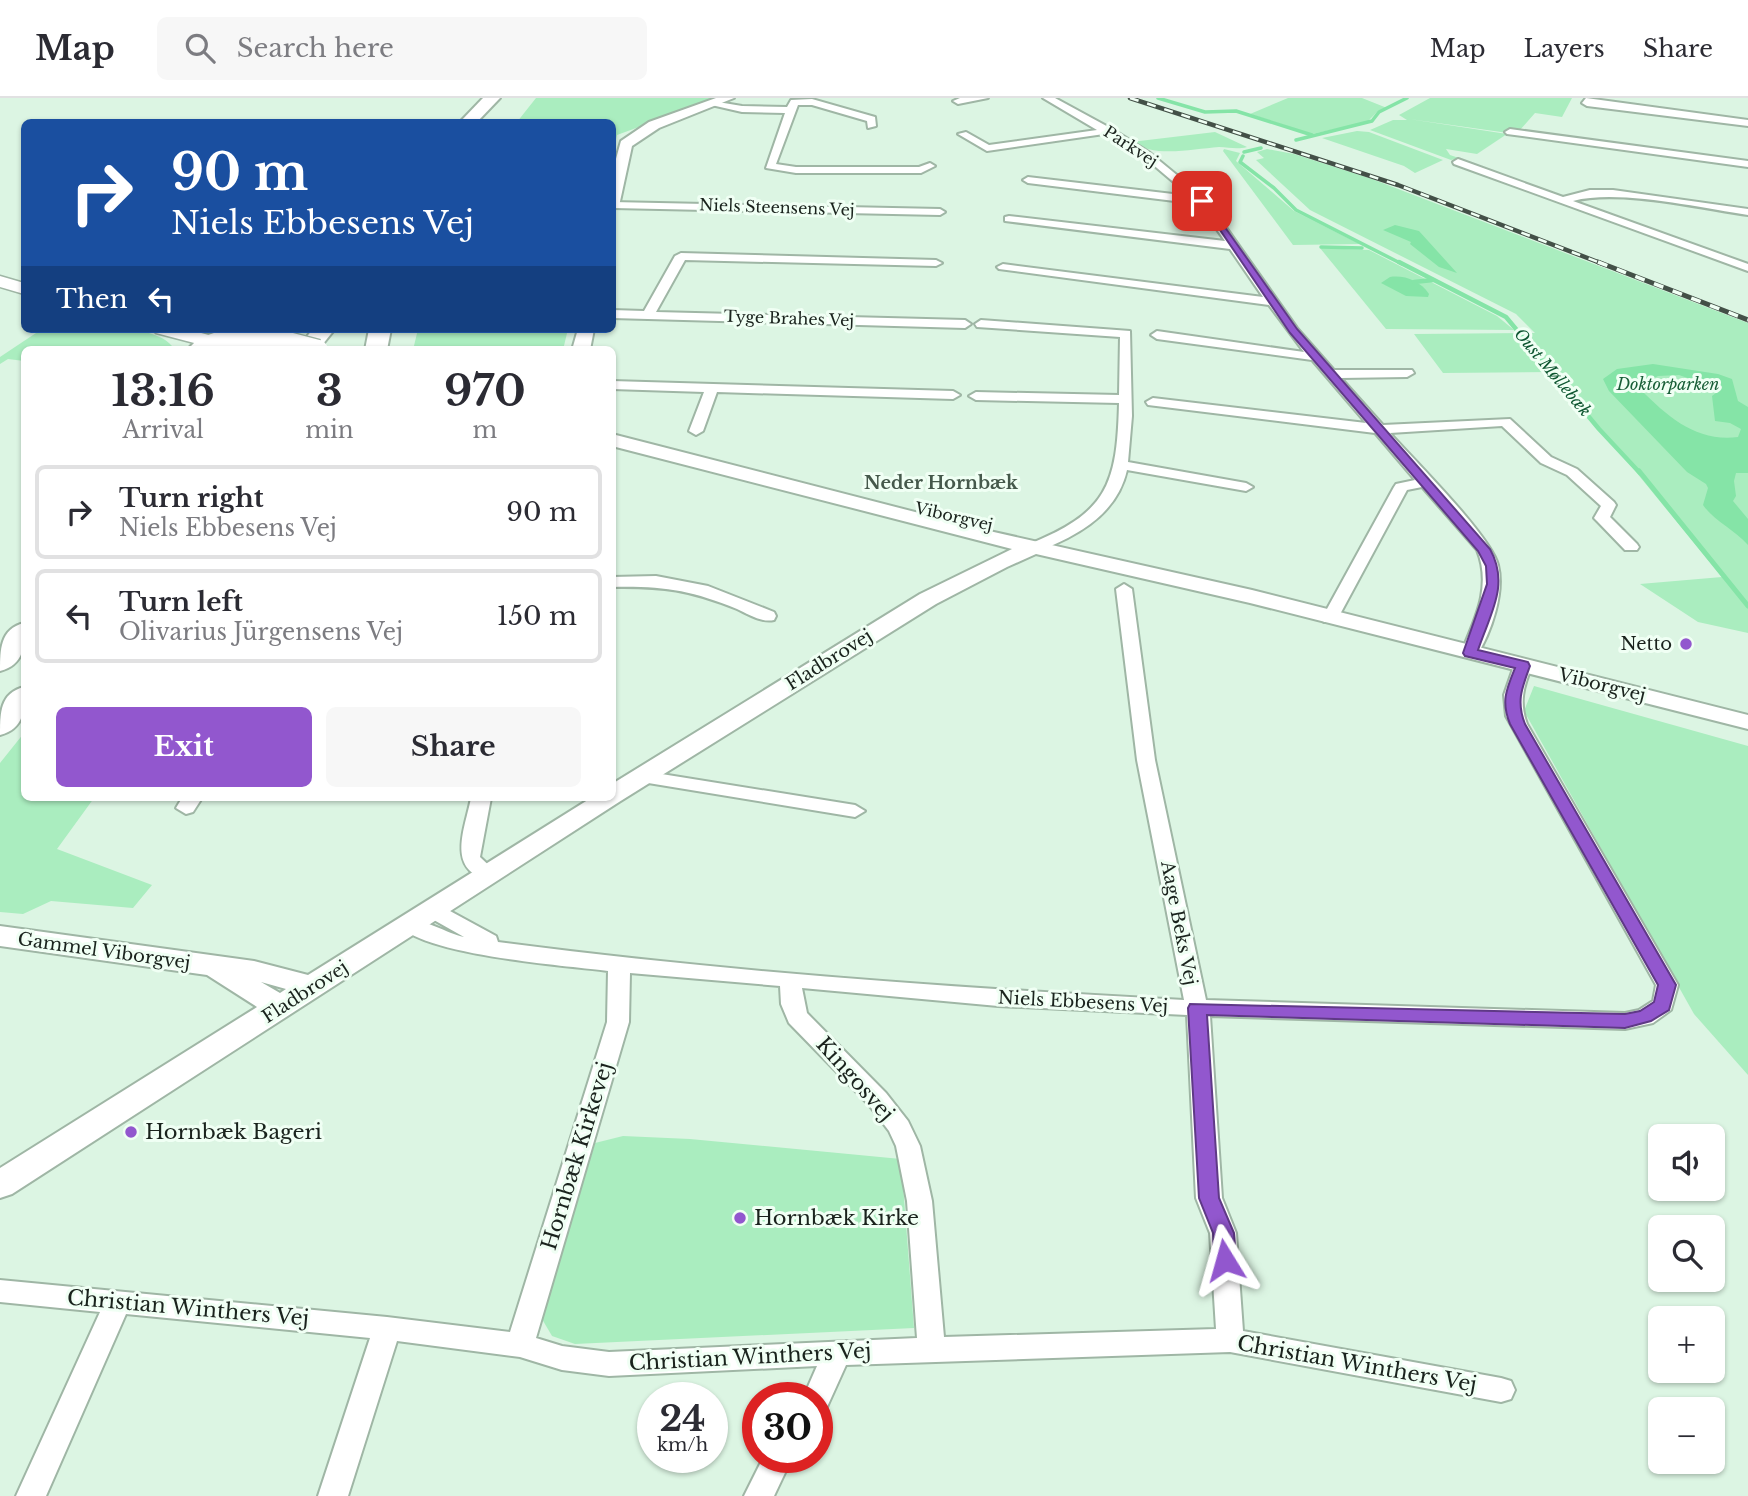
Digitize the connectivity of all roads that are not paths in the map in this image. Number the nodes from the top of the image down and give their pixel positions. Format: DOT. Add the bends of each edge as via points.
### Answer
graph roads {
  1 [pos="728,98"];
  2 [pos="983,98"];
  3 [pos="1048,98"];
  4 [pos="1589,100"];
  5 [pos="958,101"];
  6 [pos="499,103"];
  7 [pos="712,104"];
  8 [pos="790,110"];
  9 [pos="475,119"];
  10 [pos="1748,123"];
  11 [pos="871,126"];
  12 [pos="1109,131"];
  13 [pos="1510,132"];
  14 [pos="963,134"];
  15 [pos="1458,162"];
  16 [pos="1748,164"];
  17 [pos="930,166"];
  18 [pos="1028,180"];
  19 [pos="616,191"];
  20 [pos="1563,200"];
  21 [pos="1202,201"];
  22 [pos="616,205"];
  23 [pos="940,212"];
  24 [pos="1748,212"];
  25 [pos="1009,219"];
  26 [pos="1235,246"];
  27 [pos="936,263"];
  28 [pos="1003,267"];
  29 [pos="1748,268"];
  30 [pos="0,280"];
  31 [pos="21,283"];
  32 [pos="21,288"];
  33 [pos="1273,302"];
  34 [pos="616,314"];
  35 [pos="649,314"];
  36 [pos="965,324"];
  37 [pos="981,324"];
  38 [pos="173,333"];
  39 [pos="1157,335"];
  40 [pos="240,338"];
  41 [pos="204,345"];
  42 [pos="271,346"];
  43 [pos="292,346"];
  44 [pos="1315,357"];
  45 [pos="1407,373"];
  46 [pos="1330,374"];
  47 [pos="616,385"];
  48 [pos="712,387"];
  49 [pos="953,395"];
  50 [pos="976,396"];
  51 [pos="1125,400"];
  52 [pos="1153,402"];
  53 [pos="1379,429"];
  54 [pos="696,431"];
  55 [pos="616,432"];
  56 [pos="616,441"];
  57 [pos="1120,465"];
  58 [pos="1425,482"];
  59 [pos="1246,487"];
  60 [pos="1043,544"];
  61 [pos="1630,547"];
  62 [pos="616,582"];
  63 [pos="1124,589"];
  64 [pos="768,616"];
  65 [pos="1330,618"];
  66 [pos="21,636"];
  67 [pos="1470,653"];
  68 [pos="21,654"];
  69 [pos="0,662"];
  70 [pos="1523,666"];
  71 [pos="0,678"];
  72 [pos="21,700"];
  73 [pos="21,720"];
  74 [pos="1748,722"];
  75 [pos="0,726"];
  76 [pos="0,745"];
  77 [pos="643,777"];
  78 [pos="616,794"];
  79 [pos="480,801"];
  80 [pos="605,801"];
  81 [pos="855,811"];
  82 [pos="488,874"];
  83 [pos="421,917"];
  84 [pos="0,936"];
  85 [pos="619,965"];
  86 [pos="208,966"];
  87 [pos="790,980"];
  88 [pos="310,988"];
  89 [pos="281,1007"];
  90 [pos="1197,1008"];
  91 [pos="0,1185"];
  92 [pos="0,1291"];
  93 [pos="118,1301"];
  94 [pos="387,1328"];
  95 [pos="1230,1340"];
  96 [pos="520,1345"];
  97 [pos="931,1349"];
  98 [pos="837,1353"];
  99 [pos="824,1382"];
  100 [pos="1501,1390"];
  101 [pos="770,1473"];
  102 [pos="31,1496"];
  103 [pos="333,1496"];
  104 [pos="759,1496"];
  1 -- 7 [label="street"];
  2 -- 5 [label="street"];
  3 -- 12 [label="street, Parkvej"];
  4 -- 10 [label="street" via="1587,103"];
  6 -- 9 [label="highway"];
  7 -- 8 [label="street"];
  7 -- 19 [label="street" via="654,125 626,144"];
  8 -- 11 [label="street" via="794,102 812,102 872,119"];
  8 -- 17 [label="street" via="770,166 845,171"];
  12 -- 14 [label="street" via="987,148"];
  12 -- 21 [label="street, Parkvej" via="1176,177"];
  13 -- 16 [label="street"];
  15 -- 20 [label="street"];
  18 -- 21 [label="street"];
  20 -- 24 [label="street" via="1613,193"];
  20 -- 29 [label="street"];
  21 -- 26 [label="street, Parkvej"];
  22 -- 23 [label="street, Niels Steensens Vej"];
  25 -- 26 [label="street"];
  26 -- 33 [label="street, Parkvej"];
  27 -- 35 [label="street" via="681,256"];
  28 -- 33 [label="street"];
  30 -- 31 [label="main road"];
  30 -- 32 [label="main road"];
  33 -- 44 [label="street, Parkvej"];
  34 -- 35 [label="street, Tyge Brahes Vej"];
  35 -- 36 [label="street, Tyge Brahes Vej"];
  37 -- 51 [label="street" via="1126,334"];
  38 -- 41 [label="main road"];
  39 -- 44 [label="street"];
  40 -- 41 [label="highway"];
  40 -- 42 [label="highway, bridge"];
  40 -- 43 [label="main road, bridge"];
  44 -- 46 [label="street, Parkvej"];
  45 -- 46 [label="street"];
  46 -- 53 [label="street, Parkvej"];
  47 -- 48 [label="street"];
  48 -- 49 [label="street"];
  48 -- 54 [label="street"];
  50 -- 51 [label="street"];
  51 -- 57 [label="street"];
  52 -- 53 [label="street"];
  53 -- 58 [label="street, Parkvej"];
  53 -- 61 [label="street" via="1505,422 1546,460 1572,472 1609,505 1602,518"];
  55 -- 60 [label="street, Viborgvej"];
  56 -- 60 [label="street, Viborgvej" via="889,511"];
  57 -- 59 [label="street"];
  57 -- 60 [label="street" via="1111,492 1095,512 1072,531"];
  58 -- 65 [label="street" via="1401,487"];
  58 -- 67 [label="street, Parkvej" via="1484,549 1493,566 1494,584"];
  60 -- 65 [label="street, Viborgvej"];
  60 -- 77 [label="street, Fladbrovej" via="928,598"];
  62 -- 64 [label="street" via="656,581 702,589"];
  63 -- 90 [label="street, Aage Beks Vej" via="1146,760"];
  65 -- 67 [label="street, Viborgvej"];
  66 -- 69 [label="highway"];
  67 -- 70 [label="street, Viborgvej"];
  68 -- 71 [label="highway"];
  70 -- 74 [label="street, Viborgvej"];
  70 -- 90 [label="street, Niels Ebbesens Vej" via="1511,695 1512,709 1667,985 1663,1005 1645,1017 1625,1021"];
  72 -- 75 [label="highway"];
  73 -- 76 [label="highway"];
  77 -- 78 [label="street, Fladbrovej"];
  77 -- 81 [label="street"];
  79 -- 82 [label="street" via="470,857"];
  80 -- 82 [label="street, Fladbrovej"];
  82 -- 83 [label="street, Fladbrovej"];
  83 -- 85 [label="street, Niels Ebbesens Vej" via="440,939"];
  83 -- 88 [label="street, Fladbrovej"];
  84 -- 86 [label="main road, Gammel Viborgvej"];
  85 -- 87 [label="street, Niels Ebbesens Vej"];
  85 -- 96 [label="street, Hornbæk Kirkevej" via="618,1022"];
  86 -- 88 [label="street, Gammel Viborgvej" via="252,968 290,977"];
  86 -- 89 [label="main road, Gammel Viborgvej"];
  87 -- 90 [label="street, Niels Ebbesens Vej" via="998,998"];
  87 -- 97 [label="street, Kingosvej" via="797,1017 900,1128 917,1185"];
  88 -- 89 [label="street, Fladbrovej"];
  89 -- 91 [label="street, Fladbrovej"];
  90 -- 95 [label="street, Aage Beks Vej" via="1209,1198 1223,1233"];
  92 -- 93 [label="street, Christian Winthers Vej"];
  93 -- 94 [label="street, Christian Winthers Vej"];
  93 -- 102 [label="street"];
  94 -- 96 [label="street, Christian Winthers Vej"];
  94 -- 103 [label="street"];
  95 -- 97 [label="street, Christian Winthers Vej"];
  95 -- 100 [label="street, Christian Winthers Vej"];
  96 -- 98 [label="street, Christian Winthers Vej" via="562,1358 609,1364"];
  97 -- 98 [label="street, Christian Winthers Vej"];
  98 -- 99 [label="street"];
  101 -- 104 [label="street"];
}
